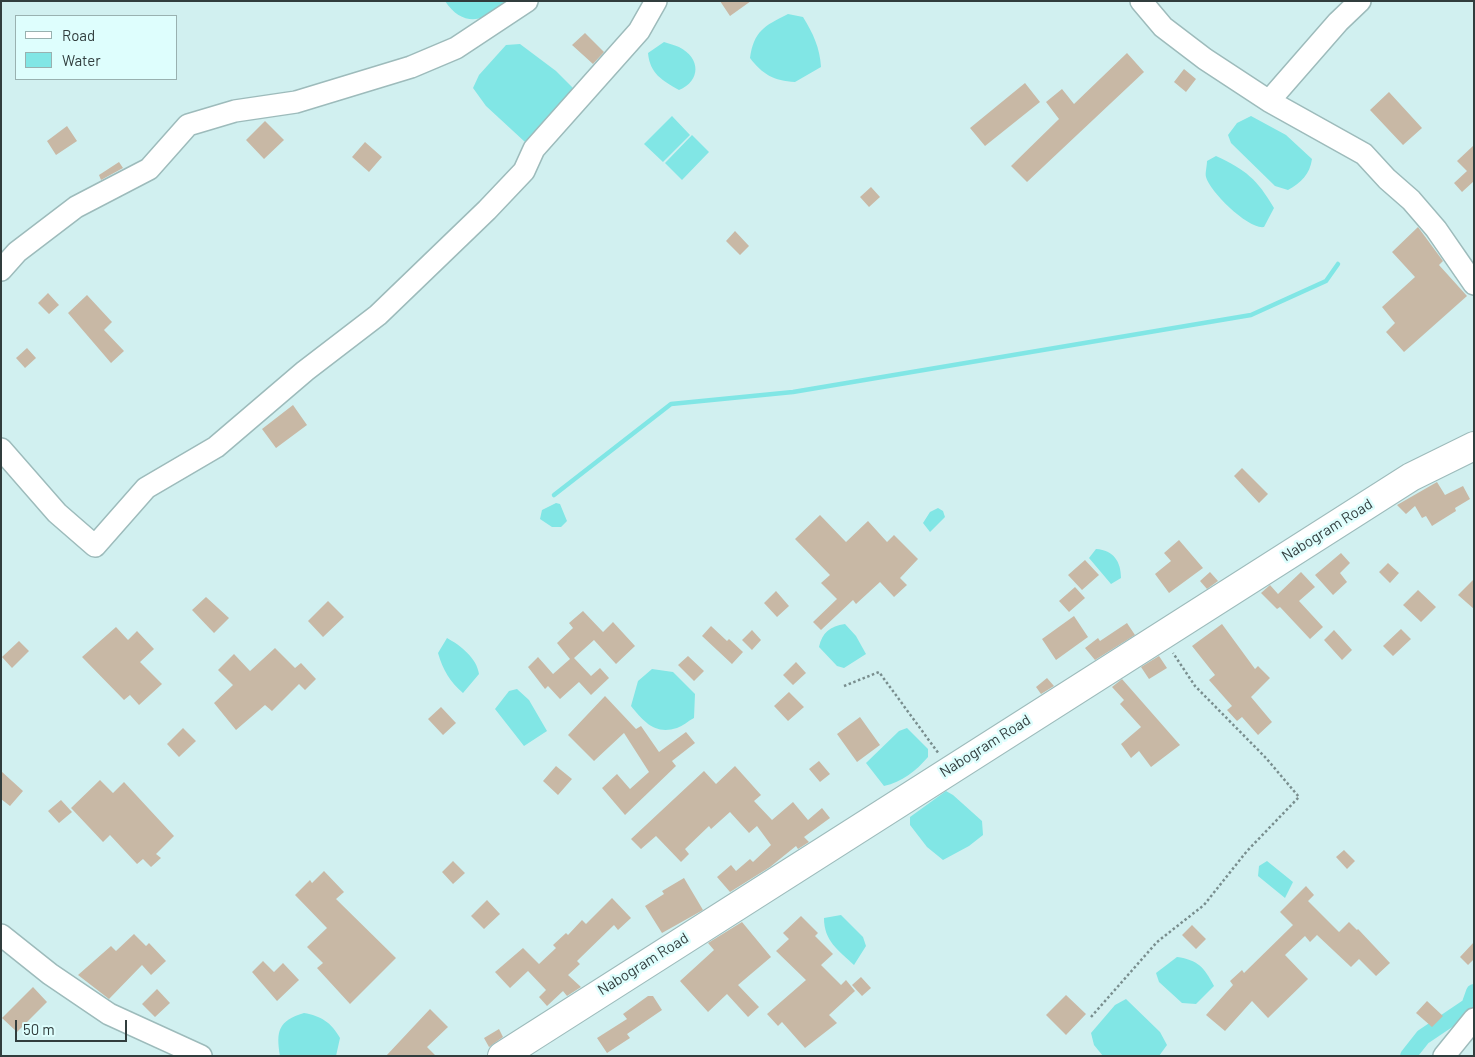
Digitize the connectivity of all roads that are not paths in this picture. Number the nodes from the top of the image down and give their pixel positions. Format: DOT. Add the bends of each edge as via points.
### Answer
graph roads {
  1 [pos="527,1"];
  2 [pos="656,1"];
  3 [pos="1141,1"];
  4 [pos="1360,1"];
  5 [pos="1269,101"];
  6 [pos="1,270"];
  7 [pos="1474,284"];
  8 [pos="1474,446"];
  9 [pos="1,449"];
  10 [pos="1,935"];
  11 [pos="1474,1018"];
  12 [pos="201,1056"];
  13 [pos="502,1056"];
  14 [pos="1444,1056"];
  1 -- 6 [label="street" via="456,48 412,67 296,102 235,111 188,125 149,169 76,207 17,252"];
  2 -- 9 [label="street" via="639,31 534,149 524,171 480,217 378,314 216,446 146,488 95,546 57,512"];
  3 -- 5 [label="street" via="1163,27"];
  4 -- 5 [label="street"];
  5 -- 7 [label="street" via="1364,154 1436,229"];
  8 -- 13 [label="main road, Nabogram Road" via="1422,470"];
  10 -- 12 [label="street" via="50,974 109,1014"];
  11 -- 14 [label="street"];
}
